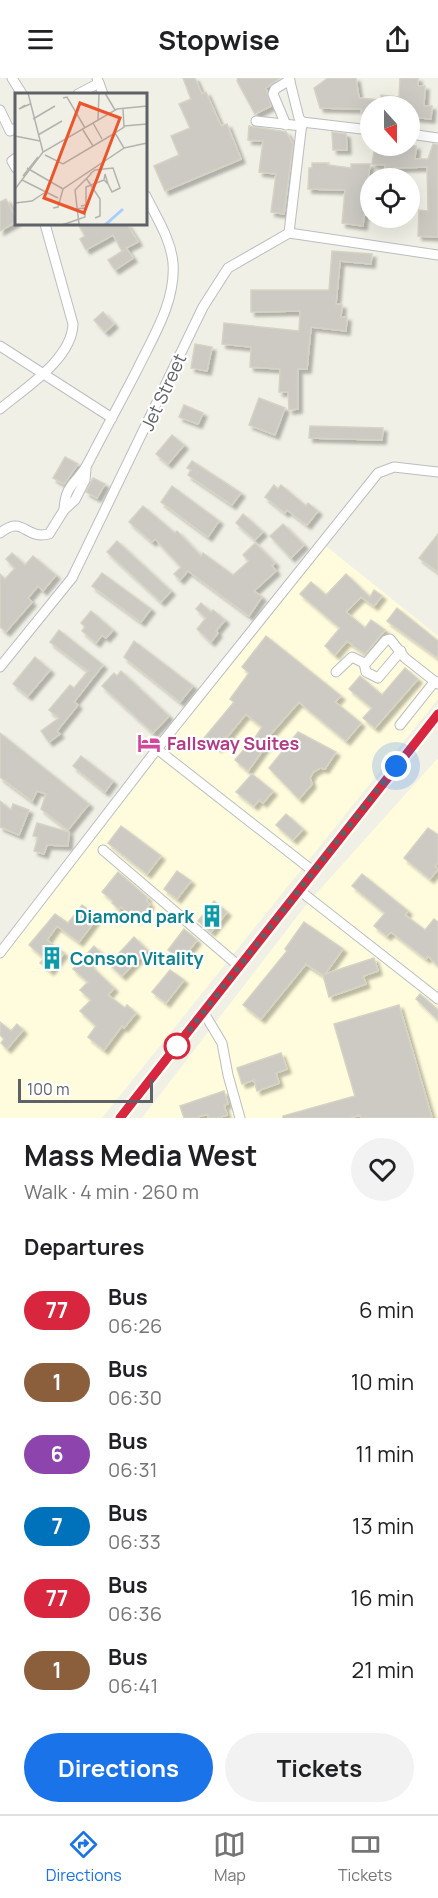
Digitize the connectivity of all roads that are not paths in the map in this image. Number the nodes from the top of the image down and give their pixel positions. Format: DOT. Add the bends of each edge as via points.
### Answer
graph roads {
  1 [pos="12,78"];
  2 [pos="290,79"];
  3 [pos="98,81"];
  4 [pos="21,93"];
  5 [pos="80,93"];
  6 [pos="1,113"];
  7 [pos="256,121"];
  8 [pos="302,124"];
  9 [pos="285,125"];
  10 [pos="15,128"];
  11 [pos="360,129"];
  12 [pos="420,135"];
  13 [pos="438,138"];
  14 [pos="147,198"];
  15 [pos="45,225"];
  16 [pos="289,233"];
  17 [pos="438,255"];
  18 [pos="0,346"];
  19 [pos="43,374"];
  20 [pos="0,409"];
  21 [pos="112,418"];
  22 [pos="438,472"];
  23 [pos="0,533"];
  24 [pos="400,651"];
  25 [pos="363,663"];
  26 [pos="0,667"];
  27 [pos="336,672"];
  28 [pos="436,683"];
  29 [pos="438,714"];
  30 [pos="400,725"];
  31 [pos="157,749"];
  32 [pos="103,850"];
  33 [pos="313,871"];
  34 [pos="299,890"];
  35 [pos="0,953"];
  36 [pos="240,967"];
  37 [pos="438,999"];
  38 [pos="204,1013"];
  39 [pos="120,1118"];
  40 [pos="240,1118"];
  1 -- 4 [label="street"];
  2 -- 8 [label="street"];
  2 -- 9 [label="street" via="273,94"];
  3 -- 5 [label="street"];
  6 -- 10 [label="street" via="10,131"];
  7 -- 9 [label="street"];
  8 -- 9 [label="street"];
  8 -- 11 [label="street"];
  8 -- 16 [label="street"];
  12 -- 13 [label="street"];
  14 -- 21 [label="street" via="170,247 171,290 158,327"];
  15 -- 19 [label="street" via="73,335"];
  16 -- 17 [label="street"];
  16 -- 26 [label="street, Jet Street" via="228,268 203,307 72,578"];
  18 -- 19 [label="street"];
  19 -- 20 [label="street"];
  19 -- 21 [label="street"];
  21 -- 23 [label="street" via="86,469 65,496 64,510 49,534 39,536 15,525"];
  22 -- 31 [label="street" via="394,467 378,473"];
  24 -- 25 [label="street" via="387,639"];
  24 -- 25 [label="street" via="378,678 366,672"];
  24 -- 28 [label="street"];
  25 -- 27 [label="street" via="352,657"];
  28 -- 30 [label="street"];
  29 -- 33 [label="main road"];
  31 -- 33 [label="street"];
  31 -- 35 [label="street"];
  32 -- 36 [label="street"];
  33 -- 34 [label="main road"];
  34 -- 36 [label="main road"];
  34 -- 37 [label="street"];
  36 -- 38 [label="main road"];
  38 -- 39 [label="main road"];
  38 -- 40 [label="street" via="222,1043"];
}
